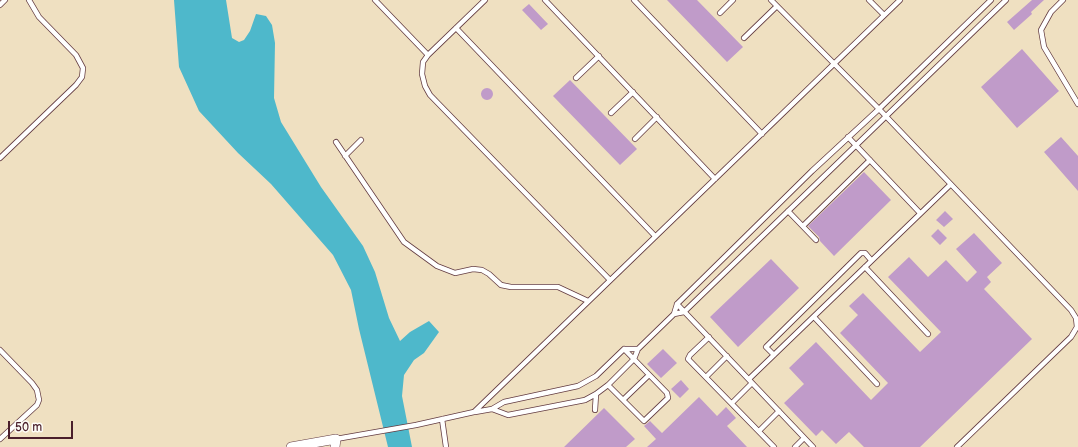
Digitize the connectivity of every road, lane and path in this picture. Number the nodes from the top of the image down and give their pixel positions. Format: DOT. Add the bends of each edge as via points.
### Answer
graph roads {
  1 [pos="5,0"];
  2 [pos="29,0"];
  3 [pos="375,0"];
  4 [pos="485,0"];
  5 [pos="545,0"];
  6 [pos="634,0"];
  7 [pos="733,0"];
  8 [pos="771,0"];
  9 [pos="869,0"];
  10 [pos="900,0"];
  11 [pos="991,0"];
  12 [pos="1006,0"];
  13 [pos="1063,0"];
  14 [pos="0,5"];
  15 [pos="777,6"];
  16 [pos="720,13"];
  17 [pos="884,16"];
  18 [pos="456,28"];
  19 [pos="744,38"];
  20 [pos="428,55"];
  21 [pos="599,56"];
  22 [pos="834,64"];
  23 [pos="576,78"];
  24 [pos="633,92"];
  25 [pos="1078,104"];
  26 [pos="879,109"];
  27 [pos="611,113"];
  28 [pos="656,117"];
  29 [pos="886,117"];
  30 [pos="762,134"];
  31 [pos="848,137"];
  32 [pos="635,139"];
  33 [pos="361,140"];
  34 [pos="336,142"];
  35 [pos="856,146"];
  36 [pos="346,156"];
  37 [pos="0,158"];
  38 [pos="870,160"];
  39 [pos="715,179"];
  40 [pos="950,185"];
  41 [pos="788,211"];
  42 [pos="920,213"];
  43 [pos="803,226"];
  44 [pos="656,236"];
  45 [pos="816,240"];
  46 [pos="871,260"];
  47 [pos="865,267"];
  48 [pos="610,280"];
  49 [pos="588,301"];
  50 [pos="677,304"];
  51 [pos="684,312"];
  52 [pos="674,314"];
  53 [pos="814,316"];
  54 [pos="928,334"];
  55 [pos="709,337"];
  56 [pos="624,349"];
  57 [pos="638,349"];
  58 [pos="0,350"];
  59 [pos="774,355"];
  60 [pos="727,356"];
  61 [pos="634,359"];
  62 [pos="649,375"];
  63 [pos="706,377"];
  64 [pos="751,381"];
  65 [pos="877,384"];
  66 [pos="608,385"];
  67 [pos="596,394"];
  68 [pos="623,400"];
  69 [pos="732,403"];
  70 [pos="492,409"];
  71 [pos="595,410"];
  72 [pos="779,411"];
  73 [pos="474,412"];
  74 [pos="442,420"];
  75 [pos="759,431"];
  76 [pos="804,438"];
  77 [pos="0,439"];
  78 [pos="336,443"];
  79 [pos="291,447"];
  80 [pos="446,447"];
  81 [pos="774,447"];
  82 [pos="795,447"];
  83 [pos="813,447"];
  84 [pos="957,447"];
  1 -- 14 [label="lane"];
  2 -- 37 [label="lane" via="39,17 76,55 83,68 82,77"];
  3 -- 20 [label="lane"];
  4 -- 18 [label="lane"];
  5 -- 21 [label="lane"];
  6 -- 30 [label="lane"];
  7 -- 16 [label="lane"];
  8 -- 15 [label="lane"];
  9 -- 17 [label="lane"];
  10 -- 17 [label="lane"];
  11 -- 26 [label="lane"];
  12 -- 29 [label="lane"];
  13 -- 25 [label="lane" via="1051,12 1040,30 1044,47"];
  15 -- 19 [label="lane"];
  15 -- 22 [label="lane"];
  17 -- 22 [label="lane"];
  18 -- 20 [label="lane"];
  18 -- 44 [label="lane"];
  20 -- 48 [label="lane" via="423,62 422,74 430,95"];
  21 -- 23 [label="lane"];
  21 -- 24 [label="lane"];
  22 -- 26 [label="lane"];
  22 -- 30 [label="lane"];
  24 -- 27 [label="lane"];
  24 -- 28 [label="lane"];
  26 -- 29 [label="lane"];
  26 -- 31 [label="lane"];
  28 -- 32 [label="lane"];
  28 -- 39 [label="lane"];
  29 -- 35 [label="lane"];
  29 -- 40 [label="lane"];
  30 -- 39 [label="lane"];
  31 -- 35 [label="lane"];
  31 -- 50 [label="lane"];
  33 -- 36 [label="lane"];
  34 -- 36 [label="lane"];
  35 -- 38 [label="lane"];
  35 -- 41 [label="lane"];
  36 -- 49 [label="lane" via="404,242 438,266 455,273 482,270 501,285 511,287 558,287"];
  38 -- 42 [label="lane"];
  38 -- 43 [label="lane"];
  39 -- 44 [label="lane"];
  40 -- 42 [label="lane"];
  40 -- 84 [label="lane" via="1071,310 1076,318 1077,327 1071,337"];
  41 -- 43 [label="lane"];
  41 -- 51 [label="lane"];
  42 -- 46 [label="lane"];
  43 -- 45 [label="lane"];
  44 -- 48 [label="lane"];
  46 -- 47 [label="lane"];
  46 -- 59 [label="lane" via="865,253 861,253 766,347"];
  47 -- 53 [label="lane"];
  47 -- 54 [label="lane"];
  48 -- 49 [label="lane"];
  49 -- 73 [label="lane"];
  50 -- 51 [label="lane"];
  50 -- 52 [label="lane"];
  51 -- 52 [label="lane"];
  51 -- 55 [label="lane"];
  52 -- 57 [label="lane"];
  53 -- 59 [label="lane"];
  53 -- 65 [label="lane"];
  55 -- 60 [label="lane"];
  55 -- 63 [label="lane" via="688,357"];
  56 -- 57 [label="lane"];
  56 -- 61 [label="lane"];
  56 -- 70 [label="lane" via="596,376 578,386 504,402"];
  57 -- 61 [label="lane"];
  58 -- 77 [label="lane" via="37,390 39,400"];
  59 -- 64 [label="lane"];
  60 -- 63 [label="lane"];
  60 -- 64 [label="lane"];
  61 -- 62 [label="lane"];
  61 -- 66 [label="lane"];
  62 -- 68 [label="lane"];
  62 -- 68 [label="lane" via="668,395 655,411 644,421"];
  63 -- 69 [label="lane"];
  64 -- 69 [label="lane"];
  64 -- 72 [label="lane"];
  66 -- 67 [label="lane"];
  66 -- 68 [label="lane"];
  67 -- 70 [label="lane" via="585,400 508,415"];
  67 -- 71 [label="lane"];
  69 -- 75 [label="lane"];
  70 -- 73 [label="lane"];
  72 -- 75 [label="lane"];
  72 -- 76 [label="lane"];
  73 -- 74 [label="lane"];
  74 -- 78 [label="lane" via="380,431"];
  74 -- 80 [label="lane"];
  75 -- 81 [label="lane"];
  76 -- 82 [label="lane"];
  76 -- 83 [label="lane"];
  78 -- 79 [label="street"];
}
